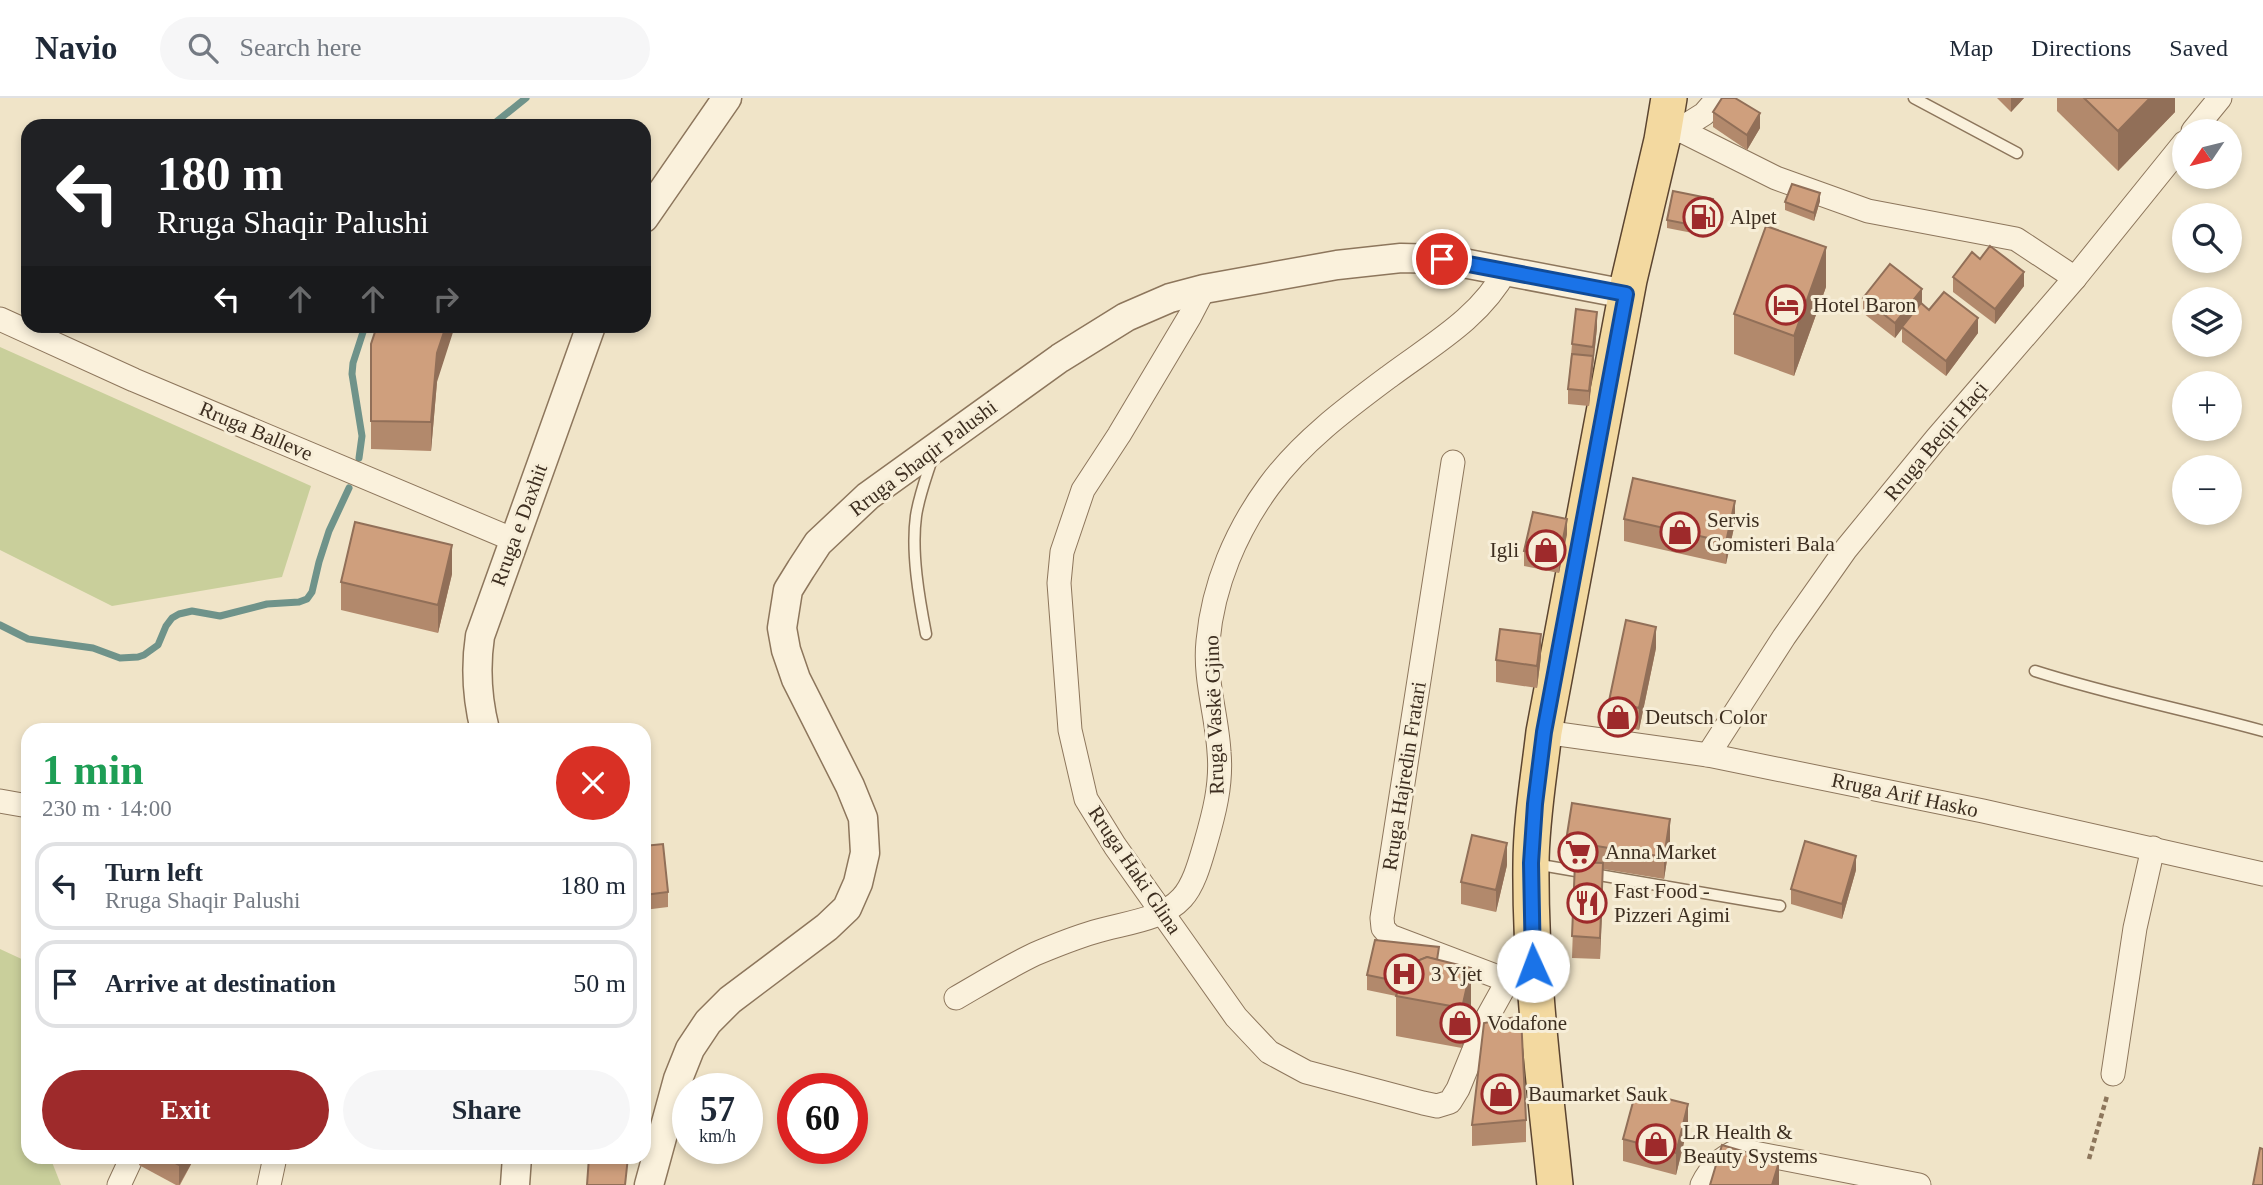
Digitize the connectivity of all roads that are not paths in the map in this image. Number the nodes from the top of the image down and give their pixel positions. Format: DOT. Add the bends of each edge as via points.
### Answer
graph roads {
  1 [pos="727,98"];
  2 [pos="1718,98"];
  3 [pos="1913,98"];
  4 [pos="2220,98"];
  5 [pos="2203,119"];
  6 [pos="1670,123"];
  7 [pos="2017,153"];
  8 [pos="2172,158"];
  9 [pos="651,208"];
  10 [pos="1506,270"];
  11 [pos="2075,278"];
  12 [pos="1204,289"];
  13 [pos="1626,294"];
  14 [pos="0,319"];
  15 [pos="21,328"];
  16 [pos="31,333"];
  17 [pos="588,333"];
  18 [pos="936,446"];
  19 [pos="1453,462"];
  20 [pos="514,540"];
  21 [pos="926,634"];
  22 [pos="2035,671"];
  23 [pos="484,723"];
  24 [pos="2263,731"];
  25 [pos="1544,732"];
  26 [pos="1708,755"];
  27 [pos="0,801"];
  28 [pos="21,805"];
  29 [pos="2153,849"];
  30 [pos="1531,863"];
  31 [pos="2263,874"];
  32 [pos="1780,906"];
  33 [pos="1162,913"];
  34 [pos="1521,985"];
  35 [pos="956,998"];
  36 [pos="2113,1074"];
  37 [pos="129,1164"];
  38 [pos="274,1164"];
  39 [pos="516,1164"];
  40 [pos="1909,1184"];
  41 [pos="119,1185"];
  42 [pos="269,1185"];
  43 [pos="515,1185"];
  44 [pos="649,1185"];
  45 [pos="1555,1185"];
  46 [pos="1703,1185"];
  1 -- 9 [label="street"];
  2 -- 6 [label="street" via="1704,114"];
  3 -- 7 [label="lane"];
  4 -- 5 [label="street"];
  6 -- 11 [label="street" via="1776,178 1868,211 2016,239"];
  6 -- 13 [label="main road"];
  8 -- 11 [label="street, Rruga Beqir Haçi"];
  10 -- 12 [label="street, Rruga Shaqir Palushi" via="1442,259 1401,258"];
  10 -- 13 [label="street, Rruga Shaqir Palushi"];
  10 -- 33 [label="street, Rruga Vaskë Gjino" via="1478,309 1449,335 1297,452 1269,486 1233,544 1208,642 1210,695 1220,752 1217,803 1191,883 1182,898"];
  11 -- 26 [label="street, Rruga Beqir Haçi" via="1846,549"];
  12 -- 18 [label="street, Rruga Shaqir Palushi" via="1126,317"];
  12 -- 33 [label="street, Rruga Haki Glina" via="1083,490 1062,552 1059,583 1070,730 1086,799"];
  13 -- 25 [label="main road"];
  14 -- 15 [label="street, Rruga Balleve"];
  16 -- 20 [label="street, Rruga Balleve"];
  17 -- 20 [label="street, Rruga e Daxhit"];
  18 -- 21 [label="lane" via="916,519 918,588"];
  18 -- 44 [label="street, Rruga Shaqir Palushi" via="868,496 818,543 788,590 782,628 786,650 863,818 865,853 858,883 847,908 827,927 708,1022 678,1079"];
  19 -- 34 [label="street, Rruga Hajredin Fratari" via="1383,928 1391,936"];
  20 -- 23 [label="street, Rruga e Daxhit" via="480,636 477,689"];
  22 -- 24 [label="lane"];
  25 -- 26 [label="street, Rruga Arif Hasko"];
  25 -- 30 [label="main road"];
  26 -- 29 [label="street, Rruga Arif Hasko"];
  27 -- 28 [label="street"];
  29 -- 31 [label="street, Rruga Arif Hasko"];
  29 -- 36 [label="street" via="2135,928"];
  30 -- 32 [label="lane"];
  30 -- 34 [label="main road"];
  33 -- 34 [label="street, Rruga Haki Glina" via="1236,1017 1269,1052 1306,1072 1437,1106 1450,1102 1458,1089 1487,1018"];
  33 -- 35 [label="street, Rruga Vaskë Gjino" via="1035,954"];
  34 -- 45 [label="main road"];
  37 -- 41 [label="street"];
  38 -- 42 [label="street"];
  39 -- 43 [label="street"];
  40 -- 46 [label="street" via="1739,1150 1723,1157"];
}
